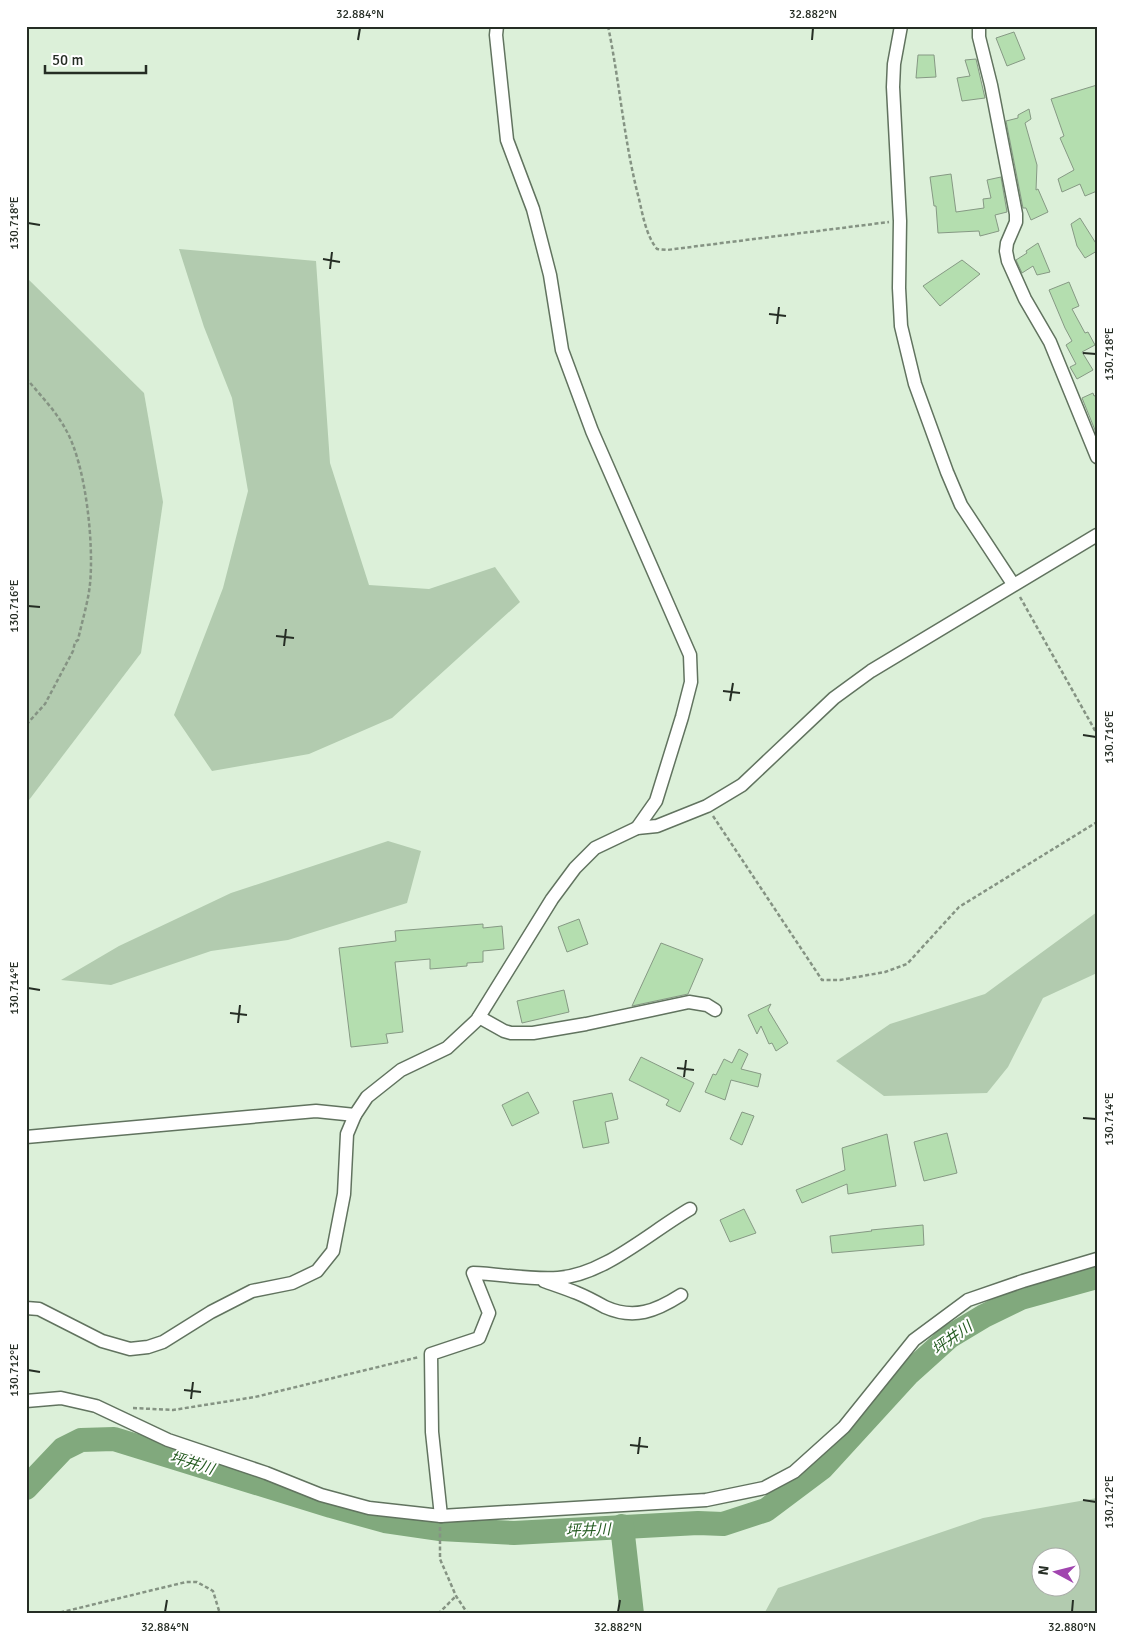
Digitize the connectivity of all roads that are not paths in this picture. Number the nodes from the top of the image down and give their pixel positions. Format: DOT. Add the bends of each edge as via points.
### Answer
graph roads {
  1 [pos="497,26"];
  2 [pos="901,26"];
  3 [pos="979,26"];
  4 [pos="1097,457"];
  5 [pos="1097,535"];
  6 [pos="1013,584"];
  7 [pos="636,828"];
  8 [pos="715,1010"];
  9 [pos="479,1018"];
  10 [pos="354,1115"];
  11 [pos="26,1137"];
  12 [pos="690,1209"];
  13 [pos="1097,1258"];
  14 [pos="536,1278"];
  15 [pos="681,1295"];
  16 [pos="26,1308"];
  17 [pos="26,1401"];
  18 [pos="441,1516"];
  1 -- 7 [label="street" via="507,140 538,228 550,275 562,350 592,431 690,655 691,682 656,801"];
  2 -- 6 [label="street" via="893,87 900,221 901,326 915,384 961,505"];
  3 -- 4 [label="street" via="1016,214 1007,243 1008,261 1050,342"];
  5 -- 6 [label="street"];
  6 -- 7 [label="street" via="871,671 834,698 742,785 707,806 657,826"];
  7 -- 9 [label="street" via="595,848 575,868 552,899"];
  8 -- 9 [label="street" via="689,1002 533,1032 504,1031"];
  9 -- 10 [label="street" via="448,1048 401,1070 367,1097"];
  10 -- 11 [label="street" via="316,1111"];
  10 -- 16 [label="street" via="347,1134 344,1194 333,1251 317,1271 292,1283 252,1291 163,1342 148,1347 130,1349 102,1341 38,1309"];
  12 -- 14 [label="street" via="584,1273"];
  13 -- 18 [label="street" via="968,1300 914,1340 844,1427 794,1472 764,1488 706,1500"];
  14 -- 15 [label="street" via="625,1314 664,1306"];
  14 -- 18 [label="street" via="473,1273 489,1313 479,1338 431,1354 432,1432"];
  17 -- 18 [label="street" via="61,1398 96,1406 168,1440 321,1495 369,1508"];
}
